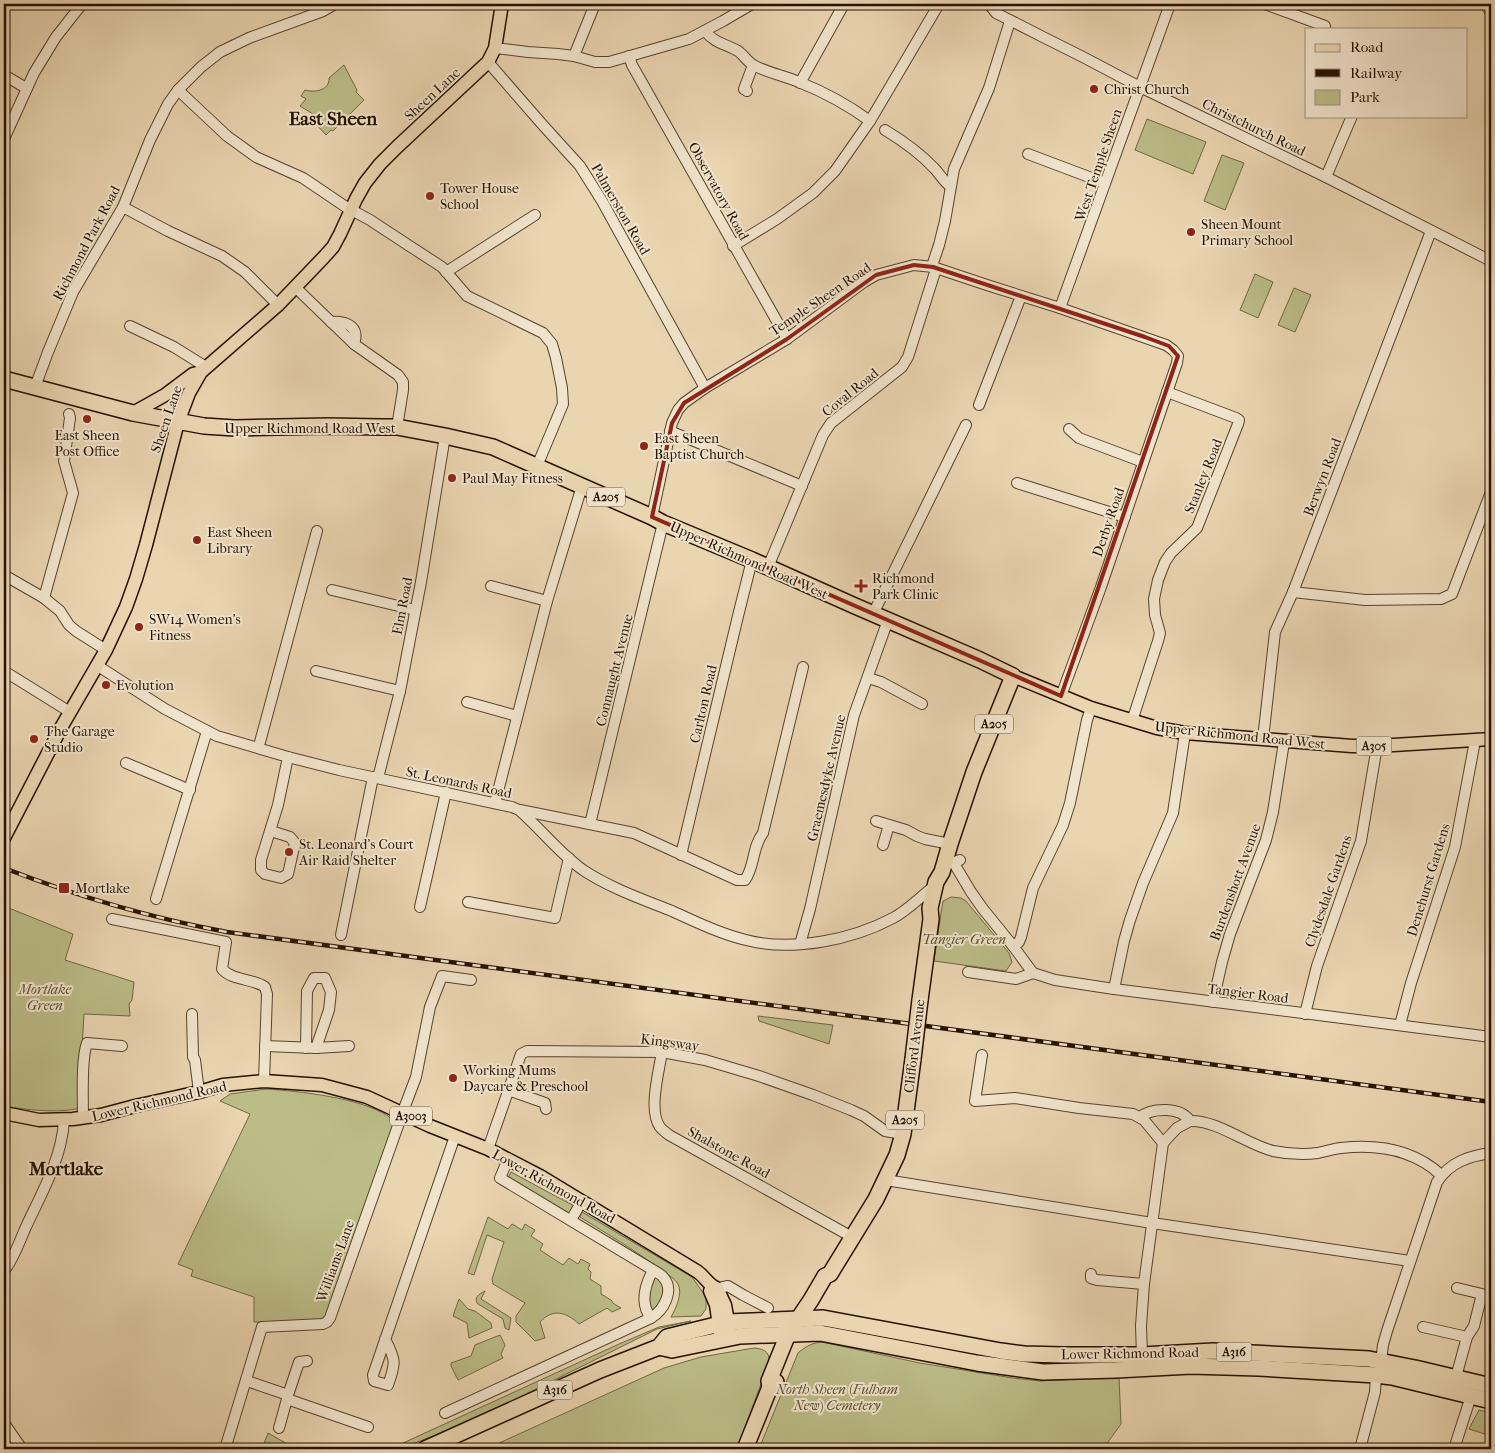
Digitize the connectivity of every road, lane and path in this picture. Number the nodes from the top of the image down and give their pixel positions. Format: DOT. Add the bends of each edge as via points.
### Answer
graph roads {
  1 [pos="82,4"];
  2 [pos="335,4"];
  3 [pos="502,4"];
  4 [pos="595,4"];
  5 [pos="752,4"];
  6 [pos="844,4"];
  7 [pos="939,4"];
  8 [pos="989,4"];
  9 [pos="1170,4"];
  10 [pos="1265,4"];
  11 [pos="1279,6"];
  12 [pos="1010,21"];
  13 [pos="1325,26"];
  14 [pos="706,31"];
  15 [pos="495,48"];
  16 [pos="574,56"];
  17 [pos="629,56"];
  18 [pos="488,62"];
  19 [pos="753,65"];
  20 [pos="4,75"];
  21 [pos="800,82"];
  22 [pos="1140,87"];
  23 [pos="26,88"];
  24 [pos="178,90"];
  25 [pos="747,91"];
  26 [pos="1351,118"];
  27 [pos="870,121"];
  28 [pos="885,130"];
  29 [pos="4,139"];
  30 [pos="1028,154"];
  31 [pos="1326,177"];
  32 [pos="1105,183"];
  33 [pos="950,186"];
  34 [pos="123,207"];
  35 [pos="351,210"];
  36 [pos="535,214"];
  37 [pos="1431,231"];
  38 [pos="733,246"];
  39 [pos="1491,261"];
  40 [pos="934,267"];
  41 [pos="446,272"];
  42 [pos="295,287"];
  43 [pos="1021,296"];
  44 [pos="278,305"];
  45 [pos="1060,308"];
  46 [pos="130,326"];
  47 [pos="787,339"];
  48 [pos="1178,356"];
  49 [pos="203,370"];
  50 [pos="4,379"];
  51 [pos="35,387"];
  52 [pos="705,388"];
  53 [pos="1167,392"];
  54 [pos="979,405"];
  55 [pos="69,414"];
  56 [pos="133,414"];
  57 [pos="178,422"];
  58 [pos="966,425"];
  59 [pos="397,428"];
  60 [pos="1069,429"];
  61 [pos="670,431"];
  62 [pos="445,436"];
  63 [pos="1143,462"];
  64 [pos="537,466"];
  65 [pos="1017,483"];
  66 [pos="582,486"];
  67 [pos="802,486"];
  68 [pos="1491,492"];
  69 [pos="1124,517"];
  70 [pos="658,520"];
  71 [pos="317,530"];
  72 [pos="752,560"];
  73 [pos="768,567"];
  74 [pos="4,575"];
  75 [pos="491,586"];
  76 [pos="332,590"];
  77 [pos="1293,592"];
  78 [pos="44,598"];
  79 [pos="547,601"];
  80 [pos="415,610"];
  81 [pos="873,614"];
  82 [pos="888,620"];
  83 [pos="106,650"];
  84 [pos="98,666"];
  85 [pos="803,667"];
  86 [pos="4,671"];
  87 [pos="316,671"];
  88 [pos="1013,676"];
  89 [pos="868,678"];
  90 [pos="400,691"];
  91 [pos="1061,696"];
  92 [pos="466,702"];
  93 [pos="922,704"];
  94 [pos="1091,708"];
  95 [pos="70,712"];
  96 [pos="517,716"];
  97 [pos="1132,721"];
  98 [pos="207,732"];
  99 [pos="1185,733"];
  100 [pos="1263,739"];
  101 [pos="1491,740"];
  102 [pos="1474,741"];
  103 [pos="260,742"];
  104 [pos="1284,742"];
  105 [pos="1377,746"];
  106 [pos="288,757"];
  107 [pos="126,763"];
  108 [pos="376,778"];
  109 [pos="190,790"];
  110 [pos="446,792"];
  111 [pos="495,803"];
  112 [pos="519,810"];
  113 [pos="876,821"];
  114 [pos="590,824"];
  115 [pos="889,825"];
  116 [pos="270,831"];
  117 [pos="4,838"];
  118 [pos="950,844"];
  119 [pos="883,845"];
  120 [pos="681,855"];
  121 [pos="569,858"];
  122 [pos="960,860"];
  123 [pos="942,872"];
  124 [pos="935,888"];
  125 [pos="156,899"];
  126 [pos="468,902"];
  127 [pos="420,907"];
  128 [pos="112,918"];
  129 [pos="931,919"];
  130 [pos="341,936"];
  131 [pos="800,944"];
  132 [pos="1013,946"];
  133 [pos="968,972"];
  134 [pos="1032,973"];
  135 [pos="471,980"];
  136 [pos="1114,990"];
  137 [pos="1213,1002"];
  138 [pos="192,1014"];
  139 [pos="1305,1014"];
  140 [pos="1400,1025"];
  141 [pos="1491,1037"];
  142 [pos="122,1046"];
  143 [pos="265,1046"];
  144 [pos="348,1046"];
  145 [pos="311,1048"];
  146 [pos="662,1052"];
  147 [pos="982,1055"];
  148 [pos="264,1080"];
  149 [pos="508,1090"];
  150 [pos="199,1092"];
  151 [pos="546,1109"];
  152 [pos="403,1112"];
  153 [pos="4,1113"];
  154 [pos="1140,1117"];
  155 [pos="83,1118"];
  156 [pos="64,1120"];
  157 [pos="1190,1122"];
  158 [pos="903,1134"];
  159 [pos="455,1136"];
  160 [pos="1163,1143"];
  161 [pos="488,1149"];
  162 [pos="1491,1153"];
  163 [pos="508,1159"];
  164 [pos="1442,1175"];
  165 [pos="886,1179"];
  166 [pos="582,1201"];
  167 [pos="571,1220"];
  168 [pos="1152,1223"];
  169 [pos="852,1236"];
  170 [pos="1410,1261"];
  171 [pos="653,1270"];
  172 [pos="4,1271"];
  173 [pos="1090,1274"];
  174 [pos="1144,1284"];
  175 [pos="1457,1288"];
  176 [pos="714,1291"];
  177 [pos="768,1308"];
  178 [pos="651,1318"];
  179 [pos="804,1318"];
  180 [pos="724,1323"];
  181 [pos="1423,1326"];
  182 [pos="794,1334"];
  183 [pos="911,1334"];
  184 [pos="1467,1337"];
  185 [pos="385,1339"];
  186 [pos="726,1339"];
  187 [pos="659,1347"];
  188 [pos="980,1347"];
  189 [pos="908,1350"];
  190 [pos="1142,1355"];
  191 [pos="307,1361"];
  192 [pos="977,1363"];
  193 [pos="1379,1368"];
  194 [pos="1456,1377"];
  195 [pos="246,1381"];
  196 [pos="1491,1386"];
  197 [pos="1471,1396"];
  198 [pos="288,1397"];
  199 [pos="1491,1400"];
  200 [pos="445,1413"];
  201 [pos="4,1423"];
  202 [pos="368,1427"];
  203 [pos="280,1428"];
  204 [pos="22,1449"];
  205 [pos="225,1449"];
  206 [pos="426,1449"];
  207 [pos="745,1449"];
  208 [pos="1360,1449"];
  209 [pos="1454,1449"];
  1 -- 23 [label="street" via="52,44"];
  2 -- 24 [label="street, Richmond Park Road" via="220,52"];
  3 -- 15 [label="main road, Sheen Lane"];
  4 -- 16 [label="street"];
  5 -- 14 [label="street"];
  6 -- 21 [label="street"];
  7 -- 27 [label="street"];
  8 -- 12 [label="street, Christchurch Road"];
  9 -- 22 [label="street, West Temple Sheen"];
  10 -- 11 [label="street"];
  11 -- 13 [label="street"];
  12 -- 22 [label="street, Christchurch Road"];
  12 -- 33 [label="street, Coval Road" via="989,88 954,169"];
  14 -- 17 [label="street"];
  14 -- 19 [label="street" via="710,38 738,51"];
  15 -- 16 [label="street"];
  15 -- 18 [label="main road, Sheen Lane"];
  16 -- 17 [label="street" via="609,62"];
  17 -- 38 [label="street, Observatory Road"];
  18 -- 35 [label="main road, Sheen Lane" via="380,164 365,183"];
  18 -- 52 [label="street, Palmerston Road" via="580,166"];
  19 -- 21 [label="street"];
  19 -- 25 [label="street" via="744,89"];
  20 -- 23 [label="street"];
  21 -- 27 [label="street"];
  22 -- 31 [label="street, Christchurch Road"];
  22 -- 32 [label="street, West Temple Sheen"];
  23 -- 29 [label="street"];
  24 -- 34 [label="street, Richmond Park Road" via="153,134"];
  24 -- 35 [label="street" via="227,136 256,157 303,178"];
  26 -- 31 [label="street"];
  27 -- 38 [label="street" via="835,171 813,193 777,220"];
  28 -- 33 [label="street" via="909,145"];
  30 -- 32 [label="street"];
  31 -- 37 [label="street, Christchurch Road"];
  32 -- 45 [label="street, West Temple Sheen"];
  33 -- 40 [label="street, Coval Road"];
  34 -- 44 [label="street" via="222,256 245,272"];
  34 -- 51 [label="street, Richmond Park Road" via="73,292"];
  35 -- 41 [label="street"];
  35 -- 42 [label="main road, Sheen Lane" via="333,247"];
  36 -- 41 [label="street"];
  37 -- 39 [label="street, Christchurch Road"];
  37 -- 77 [label="street, Berwyn Road"];
  38 -- 47 [label="street, Observatory Road"];
  40 -- 43 [label="street, Temple Sheen Road"];
  40 -- 47 [label="street, Temple Sheen Road" via="914,265 876,275"];
  40 -- 67 [label="street, Coval Road" via="908,357 902,367 830,423"];
  41 -- 64 [label="street" via="467,296 543,333 552,344 563,404"];
  42 -- 44 [label="main road, Sheen Lane"];
  42 -- 59 [label="street" via="354,344 398,375 403,382"];
  43 -- 45 [label="street, Temple Sheen Road"];
  43 -- 54 [label="street"];
  44 -- 49 [label="main road, Sheen Lane"];
  45 -- 48 [label="street, Temple Sheen Road" via="1166,345"];
  46 -- 49 [label="street" via="174,347"];
  47 -- 52 [label="street, Temple Sheen Road"];
  48 -- 53 [label="street, Derby Road"];
  49 -- 56 [label="main road"];
  49 -- 57 [label="main road, Sheen Lane" via="189,393"];
  50 -- 51 [label="highway, Upper Richmond Road West / A205"];
  51 -- 56 [label="highway, Upper Richmond Road West / A205"];
  52 -- 61 [label="street, Temple Sheen Road" via="678,410"];
  53 -- 63 [label="street, Derby Road"];
  53 -- 97 [label="street, Stanley Road" via="1239,420 1197,528 1171,553 1158,580 1154,599 1160,633"];
  55 -- 78 [label="street" via="64,460 73,492"];
  56 -- 57 [label="highway, Upper Richmond Road West / A205"];
  57 -- 59 [label="highway, Upper Richmond Road West / A205" via="235,428"];
  57 -- 83 [label="main road, Sheen Lane" via="136,579"];
  58 -- 81 [label="street"];
  59 -- 62 [label="highway, Upper Richmond Road West / A205"];
  60 -- 63 [label="street" via="1079,438"];
  61 -- 67 [label="street"];
  61 -- 70 [label="street, Temple Sheen Road"];
  62 -- 64 [label="highway, Upper Richmond Road West / A205" via="493,447"];
  62 -- 80 [label="street, Elm Road"];
  63 -- 69 [label="street, Derby Road"];
  64 -- 66 [label="highway, Upper Richmond Road West / A205"];
  65 -- 69 [label="street"];
  66 -- 70 [label="highway, Upper Richmond Road West / A205"];
  66 -- 79 [label="street"];
  67 -- 73 [label="street, Coval Road"];
  68 -- 77 [label="street" via="1452,594 1441,599 1365,600"];
  69 -- 91 [label="street, Derby Road"];
  70 -- 72 [label="highway, Upper Richmond Road West / A205"];
  70 -- 114 [label="street, Connaught Avenue"];
  71 -- 103 [label="street"];
  72 -- 73 [label="highway, Upper Richmond Road West / A205"];
  72 -- 120 [label="street, Carlton Road"];
  73 -- 81 [label="highway, Upper Richmond Road West / A205"];
  74 -- 78 [label="street"];
  75 -- 79 [label="street"];
  76 -- 80 [label="street"];
  77 -- 100 [label="street, Berwyn Road" via="1276,632"];
  78 -- 83 [label="street" via="76,631"];
  79 -- 96 [label="street"];
  80 -- 90 [label="street, Elm Road"];
  81 -- 82 [label="highway, Upper Richmond Road West / A205"];
  82 -- 88 [label="highway, Upper Richmond Road West / A205"];
  82 -- 89 [label="street, Graemesdyke Avenue"];
  83 -- 84 [label="main road, Sheen Lane"];
  84 -- 95 [label="main road, Sheen Lane"];
  84 -- 98 [label="street, St. Leonards Road"];
  85 -- 120 [label="street" via="763,833 757,841 749,874 745,880 737,880"];
  86 -- 95 [label="street"];
  87 -- 90 [label="street"];
  88 -- 91 [label="main road, Upper Richmond Road West / A305"];
  88 -- 118 [label="highway, Clifford Avenue / A205"];
  89 -- 93 [label="street"];
  89 -- 131 [label="street, Graemesdyke Avenue" via="854,715"];
  90 -- 108 [label="street, Elm Road"];
  91 -- 94 [label="main road, Upper Richmond Road West / A305"];
  92 -- 96 [label="street"];
  94 -- 97 [label="main road, Upper Richmond Road West / A305"];
  94 -- 132 [label="street" via="1063,825 1033,888 1019,942"];
  95 -- 117 [label="main road, Sheen Lane"];
  96 -- 111 [label="street"];
  97 -- 99 [label="main road, Upper Richmond Road West / A305"];
  98 -- 106 [label="street, St. Leonards Road"];
  98 -- 109 [label="street"];
  99 -- 100 [label="main road, Upper Richmond Road West / A305"];
  99 -- 136 [label="street" via="1173,814 1130,920"];
  100 -- 104 [label="main road, Upper Richmond Road West / A305"];
  101 -- 102 [label="main road, Upper Richmond Road West / A305"];
  102 -- 105 [label="main road, Upper Richmond Road West / A305"];
  102 -- 140 [label="street, Denehurst Gardens" via="1455,847"];
  104 -- 105 [label="main road, Upper Richmond Road West / A305"];
  104 -- 137 [label="street, Burdenshott Avenue" via="1266,840 1230,934"];
  105 -- 139 [label="street, Clydesdale Gardens" via="1361,841 1317,966"];
  106 -- 108 [label="street, St. Leonards Road"];
  106 -- 116 [label="street"];
  107 -- 109 [label="street"];
  108 -- 110 [label="street, St. Leonards Road"];
  108 -- 130 [label="street, Elm Road"];
  109 -- 125 [label="street"];
  110 -- 111 [label="street, St. Leonards Road"];
  110 -- 127 [label="street"];
  111 -- 112 [label="street, St. Leonards Road"];
  112 -- 114 [label="street"];
  112 -- 121 [label="street, St. Leonards Road"];
  113 -- 115 [label="street"];
  114 -- 120 [label="street" via="634,833"];
  115 -- 118 [label="street"];
  115 -- 119 [label="street"];
  116 -- 116 [label="street" via="261,870 281,878 288,874 295,843 290,837"];
  118 -- 123 [label="highway, Clifford Avenue / A205"];
  121 -- 126 [label="street" via="555,918"];
  121 -- 131 [label="street, St. Leonards Road" via="615,888 721,932 755,942"];
  122 -- 132 [label="street" via="955,865 971,892"];
  123 -- 124 [label="highway, Clifford Avenue / A205"];
  123 -- 129 [label="highway, Clifford Avenue / A205"];
  124 -- 129 [label="highway, Clifford Avenue / A205"];
  124 -- 131 [label="street, St. Leonards Road" via="894,918 851,935"];
  128 -- 143 [label="street" via="226,942 222,969 232,976 265,987"];
  129 -- 158 [label="highway, Clifford Avenue / A205, bridge"];
  132 -- 134 [label="street"];
  133 -- 134 [label="street, Tangier Road" via="1016,979"];
  134 -- 136 [label="street, Tangier Road"];
  135 -- 152 [label="street" via="442,976 430,1007 416,1077"];
  136 -- 137 [label="street, Tangier Road"];
  137 -- 139 [label="street, Tangier Road"];
  138 -- 150 [label="street" via="193,1057"];
  139 -- 140 [label="street, Tangier Road"];
  140 -- 141 [label="street, Tangier Road"];
  142 -- 155 [label="street" via="87,1043"];
  143 -- 145 [label="street"];
  143 -- 148 [label="street"];
  144 -- 145 [label="street"];
  145 -- 145 [label="street" via="307,991 314,978 325,978 331,992 329,1010"];
  146 -- 149 [label="street, Kingsway" via="527,1051 521,1054"];
  146 -- 158 [label="street, Kingsway" via="705,1060 759,1076 852,1110 885,1131"];
  146 -- 169 [label="street, Shalstone Road" via="654,1104 660,1126 669,1135"];
  147 -- 154 [label="street" via="975,1101 1015,1098"];
  148 -- 150 [label="main road, Lower Richmond Road / A3003" via="223,1085"];
  148 -- 152 [label="main road, Lower Richmond Road / A3003" via="344,1090"];
  149 -- 151 [label="street" via="545,1103"];
  149 -- 161 [label="street, Kingsway"];
  150 -- 155 [label="main road, Lower Richmond Road / A3003"];
  152 -- 159 [label="main road, Lower Richmond Road / A3003"];
  152 -- 195 [label="street, Williams Lane" via="330,1318 323,1324 262,1327"];
  153 -- 156 [label="main road, Lower Richmond Road / A3003" via="39,1120"];
  154 -- 157 [label="street" via="1160,1109 1185,1116"];
  154 -- 160 [label="street"];
  155 -- 156 [label="main road, Lower Richmond Road / A3003"];
  156 -- 172 [label="street" via="57,1157"];
  157 -- 160 [label="street" via="1177,1128"];
  157 -- 164 [label="street" via="1210,1124 1264,1148 1292,1154 1369,1146 1396,1151 1424,1161"];
  158 -- 165 [label="highway, Clifford Avenue / A205"];
  159 -- 161 [label="main road, Lower Richmond Road / A3003"];
  159 -- 185 [label="street"];
  160 -- 168 [label="street"];
  161 -- 163 [label="main road, Lower Richmond Road / A3003"];
  162 -- 164 [label="street" via="1459,1161"];
  163 -- 166 [label="main road, Lower Richmond Road / A3003"];
  163 -- 167 [label="street" via="500,1178"];
  164 -- 170 [label="street"];
  165 -- 168 [label="street"];
  165 -- 169 [label="highway, Clifford Avenue / A205"];
  166 -- 167 [label="street"];
  166 -- 176 [label="main road, Lower Richmond Road / A3003" via="698,1272"];
  167 -- 171 [label="street"];
  168 -- 170 [label="street"];
  168 -- 174 [label="street"];
  169 -- 179 [label="highway, Clifford Avenue / A205" via="830,1274 825,1276"];
  170 -- 193 [label="street" via="1383,1345"];
  171 -- 178 [label="street" via="644,1294"];
  171 -- 178 [label="street" via="664,1278 668,1288 664,1306"];
  173 -- 174 [label="street" via="1097,1280"];
  174 -- 190 [label="street"];
  175 -- 184 [label="street" via="1482,1294 1474,1326"];
  176 -- 177 [label="street" via="728,1286"];
  176 -- 180 [label="main road, Lower Richmond Road / A3003" via="725,1305"];
  178 -- 200 [label="street"];
  179 -- 180 [label="highway, A316"];
  179 -- 182 [label="highway, Clifford Avenue"];
  179 -- 183 [label="highway, Lower Richmond Road / A316" via="844,1321"];
  180 -- 186 [label="main road, A3003"];
  180 -- 187 [label="highway, A316" via="667,1337"];
  181 -- 184 [label="street"];
  182 -- 186 [label="highway, A316"];
  182 -- 189 [label="highway, Lower Richmond Road / A316" via="820,1333"];
  182 -- 207 [label="highway, Clifford Avenue" via="769,1381 770,1387"];
  183 -- 188 [label="highway, Lower Richmond Road / A316"];
  183 -- 189 [label="highway"];
  184 -- 194 [label="street"];
  186 -- 187 [label="highway, A316" via="672,1350"];
  187 -- 206 [label="highway, A316" via="600,1370"];
  188 -- 190 [label="highway, Lower Richmond Road / A316" via="1024,1354"];
  188 -- 192 [label="highway"];
  189 -- 192 [label="highway, Lower Richmond Road / A316"];
  190 -- 193 [label="highway, Lower Richmond Road / A316" via="1213,1351 1369,1359"];
  191 -- 198 [label="street" via="299,1362"];
  192 -- 193 [label="highway, Lower Richmond Road / A316" via="1043,1372 1191,1366"];
  193 -- 194 [label="highway, Lower Richmond Road / A316"];
  193 -- 197 [label="highway, Lower Richmond Road / A316" via="1392,1377"];
  193 -- 208 [label="street"];
  194 -- 196 [label="highway, Lower Richmond Road / A316"];
  195 -- 198 [label="street"];
  195 -- 205 [label="street, Williams Lane"];
  197 -- 199 [label="highway, Lower Richmond Road / A316"];
  197 -- 209 [label="street"];
  198 -- 202 [label="street"];
  198 -- 203 [label="street"];
  201 -- 204 [label="street"];
}
